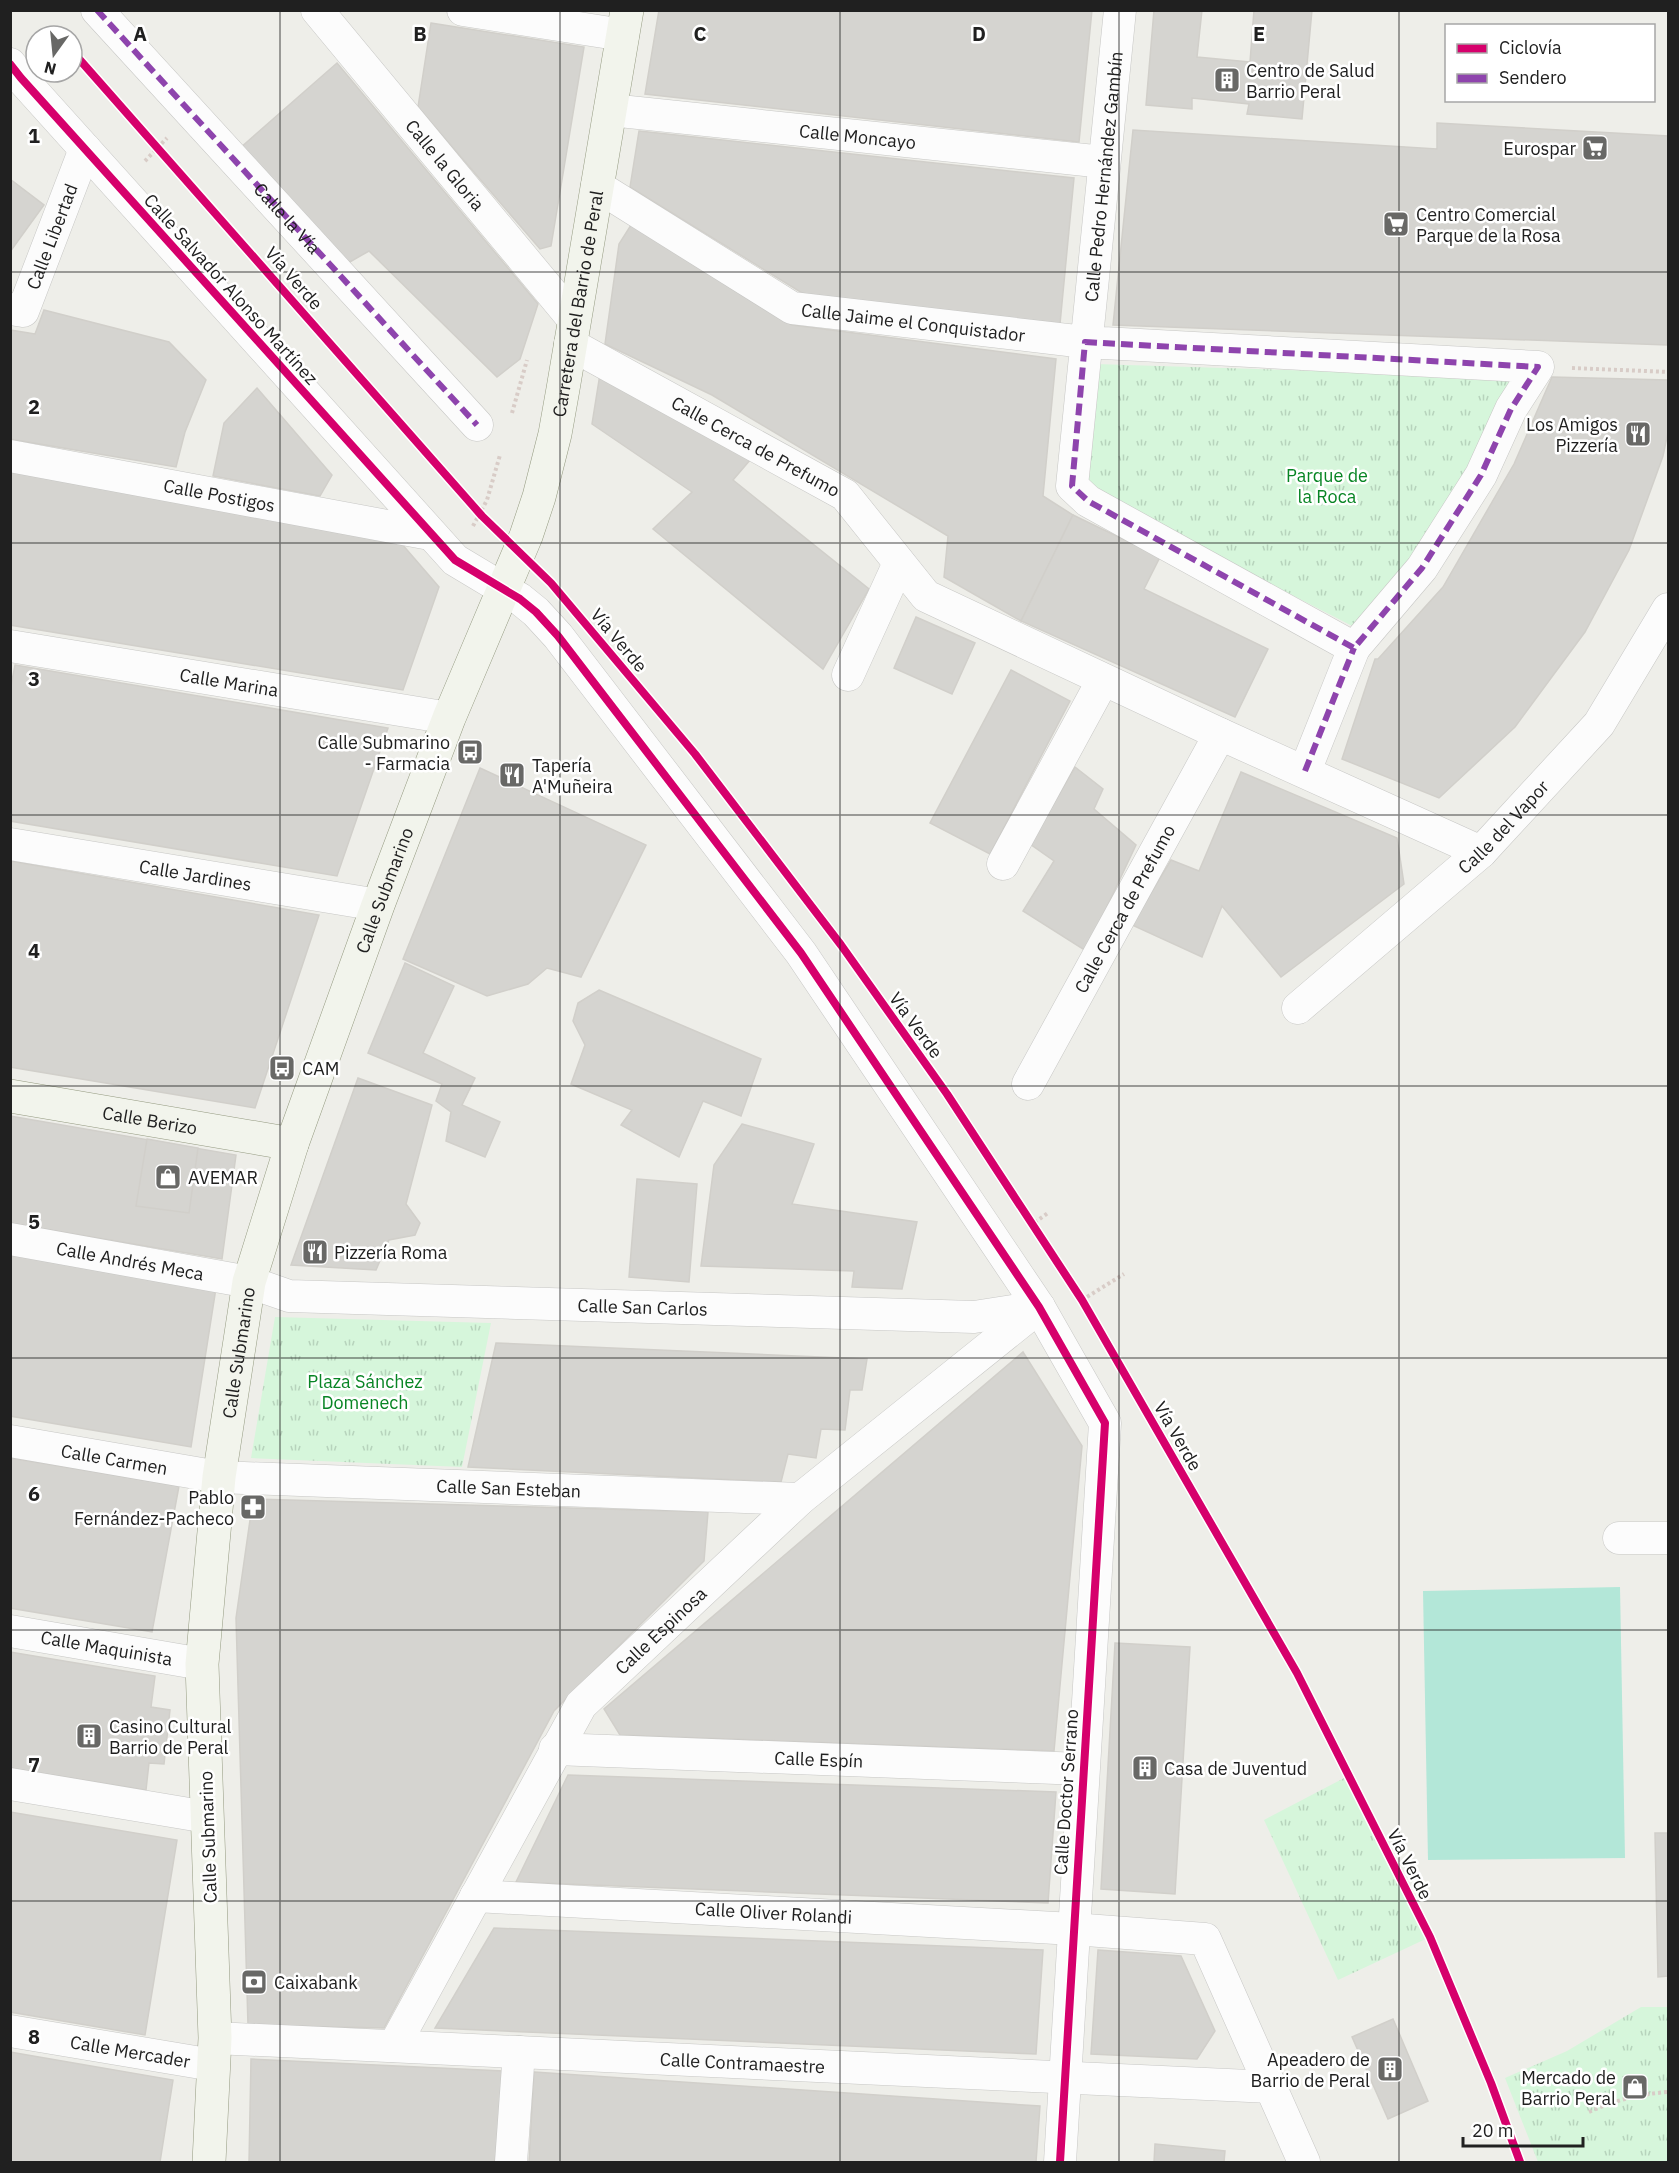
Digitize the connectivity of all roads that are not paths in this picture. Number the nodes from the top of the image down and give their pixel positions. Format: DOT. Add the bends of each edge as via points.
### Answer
graph roads {
  1 [pos="98,10"];
  2 [pos="317,10"];
  3 [pos="463,10"];
  4 [pos="1120,10"];
  5 [pos="625,23"];
  6 [pos="10,64"];
  7 [pos="610,110"];
  8 [pos="85,149"];
  9 [pos="1104,162"];
  10 [pos="597,186"];
  11 [pos="10,309"];
  12 [pos="572,332"];
  13 [pos="1085,342"];
  14 [pos="477,426"];
  15 [pos="10,456"];
  16 [pos="430,534"];
  17 [pos="899,563"];
  18 [pos="505,589"];
  19 [pos="1668,609"];
  20 [pos="10,646"];
  21 [pos="1354,648"];
  22 [pos="848,675"];
  23 [pos="1103,680"];
  24 [pos="449,718"];
  25 [pos="1220,734"];
  26 [pos="1305,771"];
  27 [pos="10,844"];
  28 [pos="1481,852"];
  29 [pos="1003,864"];
  30 [pos="378,905"];
  31 [pos="1298,1008"];
  32 [pos="1028,1084"];
  33 [pos="10,1096"];
  34 [pos="292,1144"];
  35 [pos="10,1239"];
  36 [pos="249,1282"];
  37 [pos="1039,1307"];
  38 [pos="1105,1423"];
  39 [pos="10,1441"];
  40 [pos="219,1477"];
  41 [pos="800,1499"];
  42 [pos="1619,1538"];
  43 [pos="1668,1538"];
  44 [pos="10,1631"];
  45 [pos="202,1664"];
  46 [pos="555,1749"];
  47 [pos="1083,1769"];
  48 [pos="10,1784"];
  49 [pos="207,1817"];
  50 [pos="476,1896"];
  51 [pos="1073,1929"];
  52 [pos="10,2031"];
  53 [pos="394,2046"];
  54 [pos="214,2051"];
  55 [pos="519,2052"];
  56 [pos="1066,2078"];
  57 [pos="1271,2087"];
  58 [pos="209,2163"];
  59 [pos="511,2163"];
  60 [pos="1060,2163"];
  61 [pos="1304,2163"];
  1 -- 14 [label="street, Calle la Vía"];
  2 -- 12 [label="street, Calle la Gloria"];
  3 -- 5 [label="street"];
  4 -- 9 [label="street, Calle Pedro Hernández Gambín"];
  5 -- 7 [label="main road, Carretera del Barrio de Peral"];
  6 -- 8 [label="street, Calle Salvador Alonso Martínez"];
  7 -- 9 [label="street, Calle Moncayo"];
  7 -- 10 [label="main road, Carretera del Barrio de Peral"];
  8 -- 11 [label="street, Calle Libertad" via="23,311"];
  8 -- 16 [label="street, Calle Salvador Alonso Martínez"];
  9 -- 13 [label="street, Calle Pedro Hernández Gambín"];
  10 -- 12 [label="main road, Carretera del Barrio de Peral"];
  10 -- 13 [label="street, Calle Jaime el Conquistador" via="792,308"];
  12 -- 17 [label="street, Calle Cerca de Prefumo" via="845,495"];
  12 -- 18 [label="main road, Carretera del Barrio de Peral" via="555,434 539,497"];
  13 -- 21 [label="street, Calle Pedro Hernández Gambín" via="1072,486 1088,501"];
  13 -- 21 [label="street, Calle Jaime el Conquistador" via="1538,367 1511,409 1481,475 1422,568"];
  15 -- 16 [label="street, Calle Postigos"];
  16 -- 18 [label="street, Calle Salvador Alonso Martínez" via="455,560"];
  17 -- 22 [label="street"];
  17 -- 23 [label="street, Calle Cerca de Prefumo" via="926,596"];
  18 -- 24 [label="main road, Calle Submarino"];
  18 -- 37 [label="street, Calle Salvador Alonso Martínez" via="536,612 558,636 801,953"];
  19 -- 28 [label="street, Calle del Vapor" via="1599,724"];
  20 -- 24 [label="street, Calle Marina"];
  21 -- 26 [label="street"];
  23 -- 25 [label="street, Calle Cerca de Prefumo"];
  23 -- 29 [label="street"];
  24 -- 30 [label="main road, Calle Submarino"];
  25 -- 26 [label="street, Calle Cerca de Prefumo"];
  25 -- 32 [label="street, Calle Cerca de Prefumo"];
  26 -- 28 [label="street, Calle Cerca de Prefumo"];
  27 -- 30 [label="street, Calle Jardines"];
  28 -- 31 [label="street, Calle del Vapor"];
  30 -- 34 [label="main road, Calle Submarino"];
  33 -- 34 [label="main road, Calle Berizo"];
  34 -- 36 [label="main road, Calle Submarino"];
  35 -- 36 [label="street, Calle Andrés Meca"];
  36 -- 37 [label="street, Calle San Carlos" via="289,1296 974,1317"];
  36 -- 40 [label="main road, Calle Submarino"];
  37 -- 38 [label="street, Calle Salvador Alonso Martínez"];
  37 -- 41 [label="street, Calle Espinosa"];
  38 -- 47 [label="street, Calle Doctor Serrano"];
  39 -- 40 [label="street, Calle Carmen"];
  40 -- 41 [label="street, Calle San Esteban"];
  40 -- 45 [label="main road, Calle Submarino"];
  41 -- 46 [label="street, Calle Espinosa" via="581,1705"];
  42 -- 43 [label="street"];
  44 -- 45 [label="street, Calle Maquinista"];
  45 -- 49 [label="main road, Calle Submarino"];
  46 -- 47 [label="street, Calle Espín"];
  46 -- 50 [label="street, Calle Espinosa"];
  47 -- 51 [label="street, Calle Doctor Serrano"];
  48 -- 49 [label="street"];
  49 -- 54 [label="main road, Calle Submarino"];
  50 -- 51 [label="street, Calle Oliver Rolandi"];
  50 -- 53 [label="street, Calle Espinosa"];
  51 -- 56 [label="street, Calle Doctor Serrano"];
  51 -- 57 [label="street, Calle Oliver Rolandi" via="1205,1939"];
  52 -- 54 [label="street, Calle Mercader"];
  53 -- 54 [label="street, Calle Contramaestre"];
  53 -- 55 [label="street, Calle Contramaestre"];
  54 -- 58 [label="main road, Calle Submarino"];
  55 -- 56 [label="street, Calle Contramaestre"];
  55 -- 59 [label="street"];
  56 -- 57 [label="street, Calle Contramaestre"];
  56 -- 60 [label="street, Calle Doctor Serrano"];
  57 -- 61 [label="street"];
}
